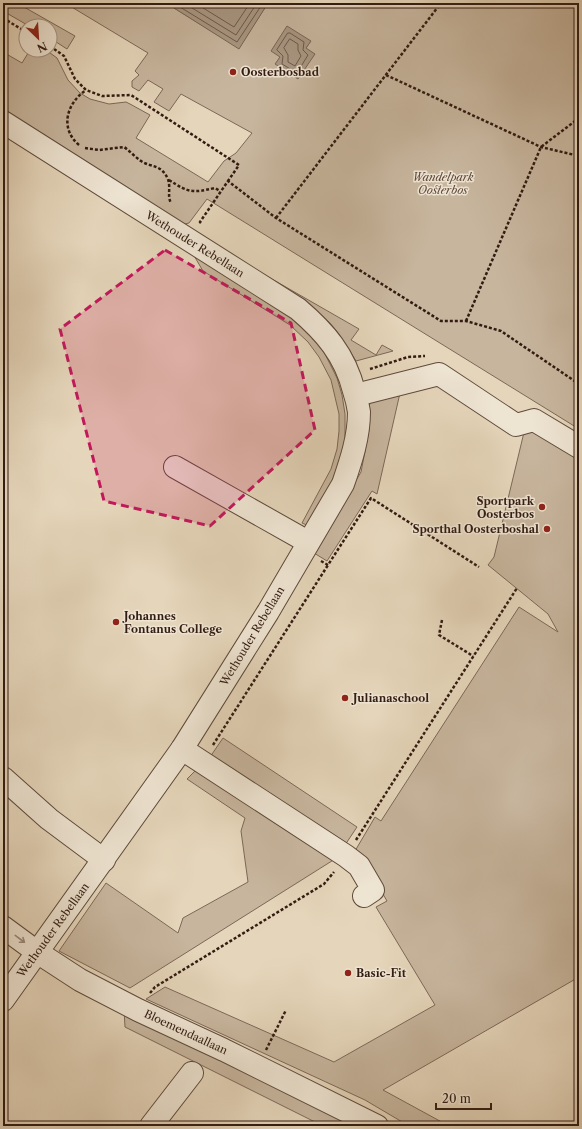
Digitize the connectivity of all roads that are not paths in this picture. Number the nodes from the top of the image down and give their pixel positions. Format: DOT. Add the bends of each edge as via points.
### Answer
graph roads {
  1 [pos="3,122"];
  2 [pos="356,396"];
  3 [pos="579,447"];
  4 [pos="175,467"];
  5 [pos="306,546"];
  6 [pos="182,749"];
  7 [pos="3,778"];
  8 [pos="104,860"];
  9 [pos="364,896"];
  10 [pos="3,927"];
  11 [pos="37,952"];
  12 [pos="3,1000"];
  13 [pos="192,1073"];
  14 [pos="151,1126"];
  15 [pos="377,1126"];
  1 -- 2 [label="street, Wethouder Rebellaan" via="298,309 318,326 335,347 350,374"];
  2 -- 3 [label="street" via="439,374 516,425 534,420"];
  2 -- 5 [label="street, Wethouder Rebellaan" via="359,411 351,462 343,484"];
  4 -- 5 [label="street"];
  5 -- 6 [label="street, Wethouder Rebellaan"];
  6 -- 8 [label="street, Wethouder Rebellaan"];
  6 -- 9 [label="street" via="359,866 373,890"];
  7 -- 8 [label="street" via="49,819"];
  8 -- 11 [label="street, Wethouder Rebellaan"];
  10 -- 11 [label="street, Bloemendaallaan, one-way"];
  11 -- 12 [label="street, Wethouder Rebellaan"];
  11 -- 15 [label="street, Bloemendaallaan" via="80,980 138,1010"];
  13 -- 14 [label="street"];
}
